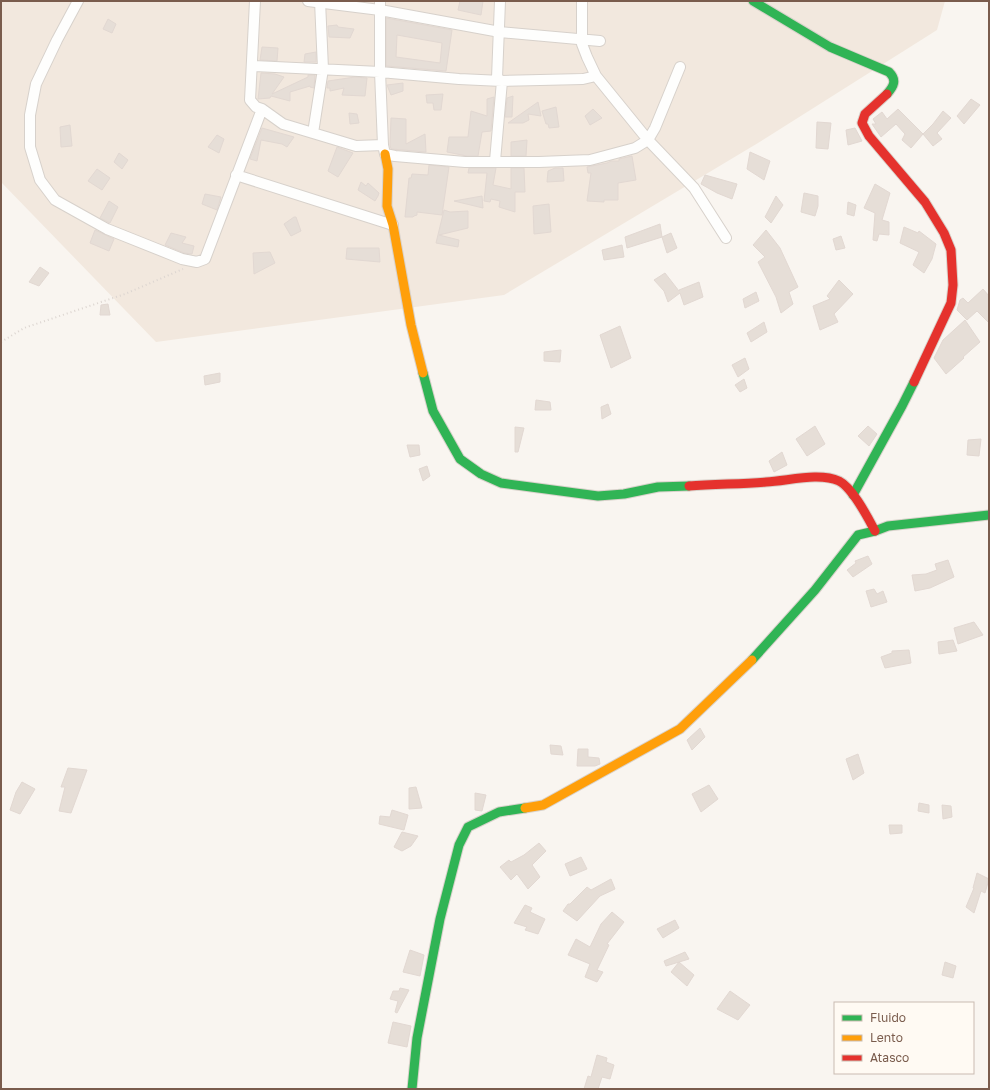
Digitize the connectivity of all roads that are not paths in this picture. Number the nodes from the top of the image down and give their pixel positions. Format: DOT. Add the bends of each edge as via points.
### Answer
graph roads {
  1 [pos="78,1"];
  2 [pos="255,1"];
  3 [pos="308,1"];
  4 [pos="500,1"];
  5 [pos="582,1"];
  6 [pos="753,1"];
  7 [pos="320,2"];
  8 [pos="380,6"];
  9 [pos="500,32"];
  10 [pos="582,39"];
  11 [pos="600,41"];
  12 [pos="252,66"];
  13 [pos="680,66"];
  14 [pos="323,69"];
  15 [pos="380,72"];
  16 [pos="596,76"];
  17 [pos="502,81"];
  18 [pos="262,108"];
  19 [pos="313,133"];
  20 [pos="648,140"];
  21 [pos="384,149"];
  22 [pos="495,162"];
  23 [pos="236,175"];
  24 [pos="393,225"];
  25 [pos="726,238"];
  26 [pos="852,495"];
  27 [pos="989,515"];
  28 [pos="875,531"];
  29 [pos="412,1089"];
  1 -- 23 [label="street" via="36,84 30,115 30,147 40,180 54,200 107,229 182,259 197,262 205,259"];
  2 -- 12 [label="street"];
  3 -- 7 [label="street"];
  4 -- 9 [label="street"];
  5 -- 10 [label="street"];
  6 -- 26 [label="street" via="830,47 889,72 894,78 891,90 864,115 862,123 869,136 925,202 951,250 951,303 902,406"];
  7 -- 8 [label="street"];
  7 -- 14 [label="street"];
  8 -- 9 [label="street"];
  8 -- 15 [label="street"];
  9 -- 10 [label="street"];
  9 -- 17 [label="street" via="497,78"];
  10 -- 11 [label="street"];
  10 -- 16 [label="street"];
  12 -- 14 [label="street"];
  12 -- 18 [label="street" via="250,100"];
  13 -- 20 [label="street" via="665,107"];
  14 -- 15 [label="street"];
  14 -- 19 [label="street"];
  15 -- 17 [label="street"];
  15 -- 21 [label="street"];
  16 -- 17 [label="street" via="583,79"];
  16 -- 20 [label="street"];
  17 -- 22 [label="street"];
  18 -- 19 [label="street" via="282,124"];
  18 -- 23 [label="street"];
  19 -- 21 [label="street" via="356,146"];
  20 -- 22 [label="street" via="636,148 590,160"];
  20 -- 25 [label="street" via="694,188"];
  21 -- 22 [label="street" via="395,156"];
  21 -- 24 [label="street" via="389,164 386,195"];
  23 -- 24 [label="street"];
  24 -- 26 [label="street" via="411,325 433,411 460,459 481,474 501,483 598,496 658,487 816,477 841,482"];
  26 -- 28 [label="street"];
  27 -- 28 [label="street" via="888,526"];
  28 -- 29 [label="street" via="858,535 815,590 751,662 680,729 543,805 499,812 468,827 459,845 440,920 417,1038"];
}
